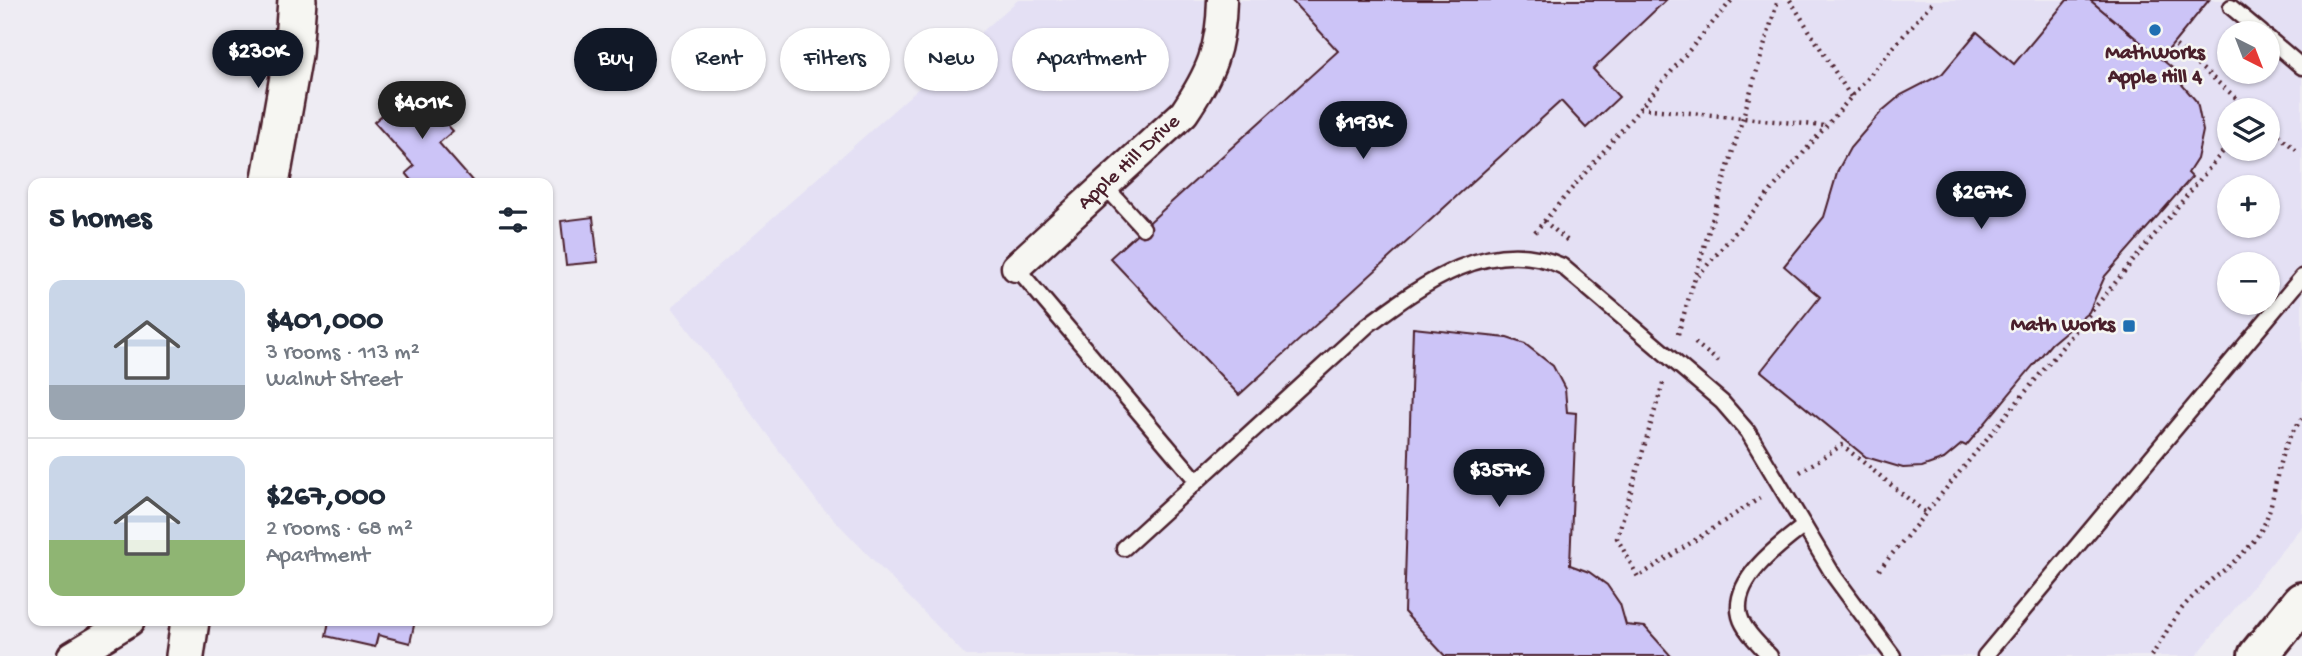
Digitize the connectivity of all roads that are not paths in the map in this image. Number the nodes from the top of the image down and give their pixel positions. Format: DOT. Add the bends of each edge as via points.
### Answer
graph roads {
  1 [pos="297,0"];
  2 [pos="1222,0"];
  3 [pos="2231,7"];
  4 [pos="2248,21"];
  5 [pos="2280,48"];
  6 [pos="2302,67"];
  7 [pos="271,178"];
  8 [pos="1105,186"];
  9 [pos="1143,228"];
  10 [pos="1016,267"];
  11 [pos="2302,277"];
  12 [pos="1197,481"];
  13 [pos="1804,526"];
  14 [pos="1124,548"];
  15 [pos="2302,602"];
  16 [pos="122,626"];
  17 [pos="189,626"];
  18 [pos="72,656"];
  19 [pos="185,656"];
  20 [pos="1770,656"];
  21 [pos="1893,656"];
  22 [pos="1985,656"];
  23 [pos="2258,656"];
  1 -- 7 [label="street" via="293,54"];
  2 -- 8 [label="street, Apple Hill Drive" via="1216,57 1203,85 1184,113"];
  3 -- 4 [label="lane"];
  5 -- 6 [label="lane"];
  8 -- 9 [label="lane"];
  8 -- 10 [label="street, Apple Hill Drive"];
  10 -- 12 [label="lane"];
  11 -- 22 [label="lane"];
  12 -- 13 [label="lane" via="1368,325 1409,295 1447,274 1517,253 1540,256 1562,266 1731,412 1748,432"];
  12 -- 14 [label="lane"];
  13 -- 20 [label="lane" via="1759,567 1738,602 1741,618"];
  13 -- 21 [label="lane"];
  15 -- 23 [label="highway"];
  16 -- 18 [label="street"];
  17 -- 19 [label="street"];
}
